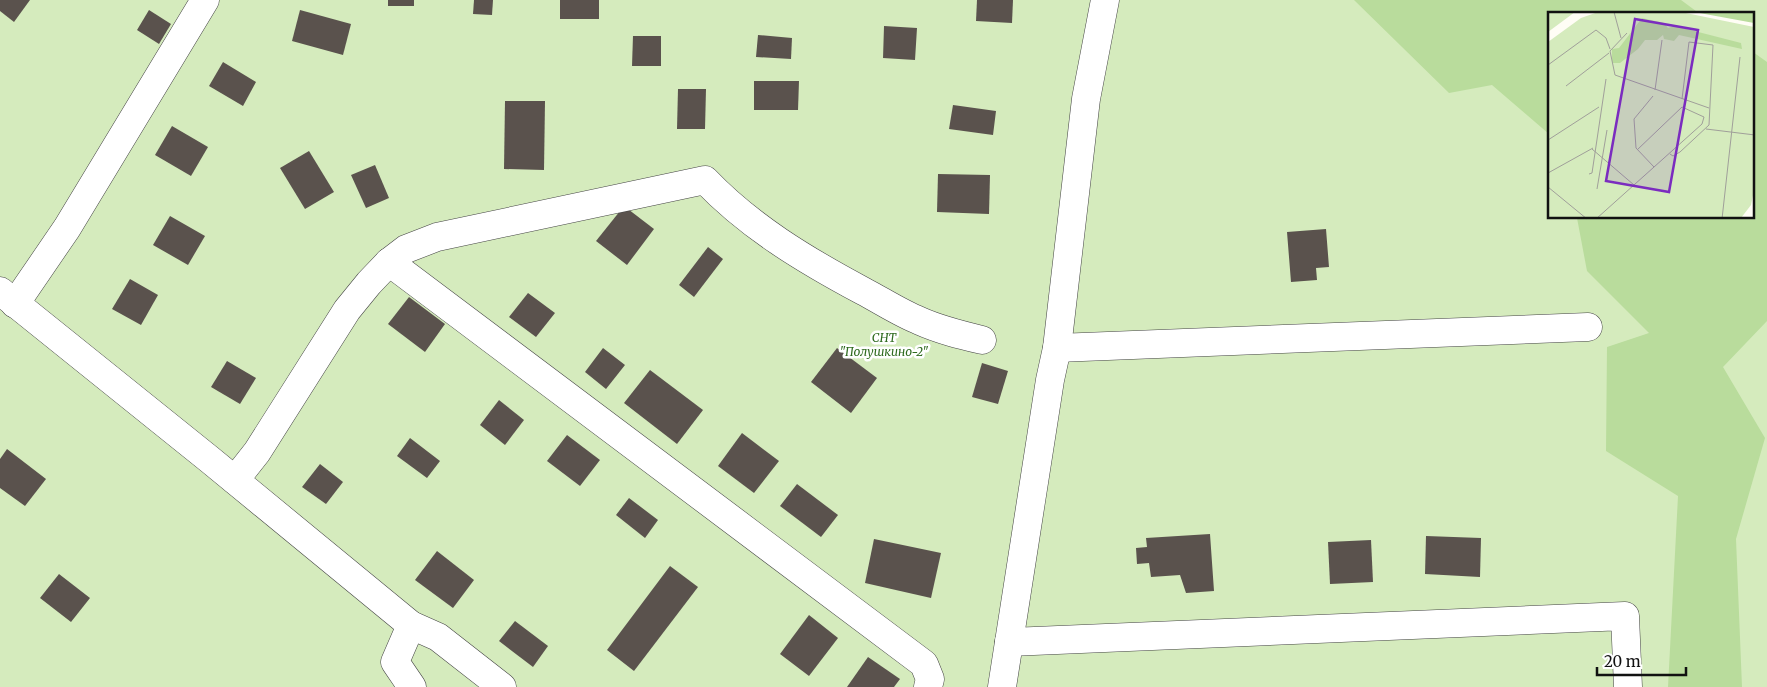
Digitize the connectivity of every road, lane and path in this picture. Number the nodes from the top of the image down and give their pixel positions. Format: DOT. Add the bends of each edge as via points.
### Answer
graph roads {
  1 [pos="205,0"];
  2 [pos="1104,0"];
  3 [pos="389,262"];
  4 [pos="8,297"];
  5 [pos="1588,326"];
  6 [pos="982,340"];
  7 [pos="1057,348"];
  8 [pos="235,480"];
  9 [pos="411,625"];
  10 [pos="1009,642"];
  11 [pos="412,687"];
  12 [pos="502,687"];
  13 [pos="928,687"];
  14 [pos="1002,687"];
  15 [pos="1628,687"];
  1 -- 4 [label="street" via="67,228"];
  2 -- 7 [label="street" via="1086,99"];
  3 -- 6 [label="street" via="406,249 437,237 705,180 727,202 775,239 821,269 919,321"];
  3 -- 8 [label="street" via="347,310 257,452"];
  3 -- 13 [label="street" via="924,664 930,679"];
  4 -- 8 [label="street"];
  5 -- 7 [label="street"];
  7 -- 10 [label="street"];
  8 -- 9 [label="street"];
  9 -- 11 [label="street" via="396,662"];
  9 -- 12 [label="street" via="438,637"];
  10 -- 14 [label="street"];
  10 -- 15 [label="street" via="1625,616"];
}
